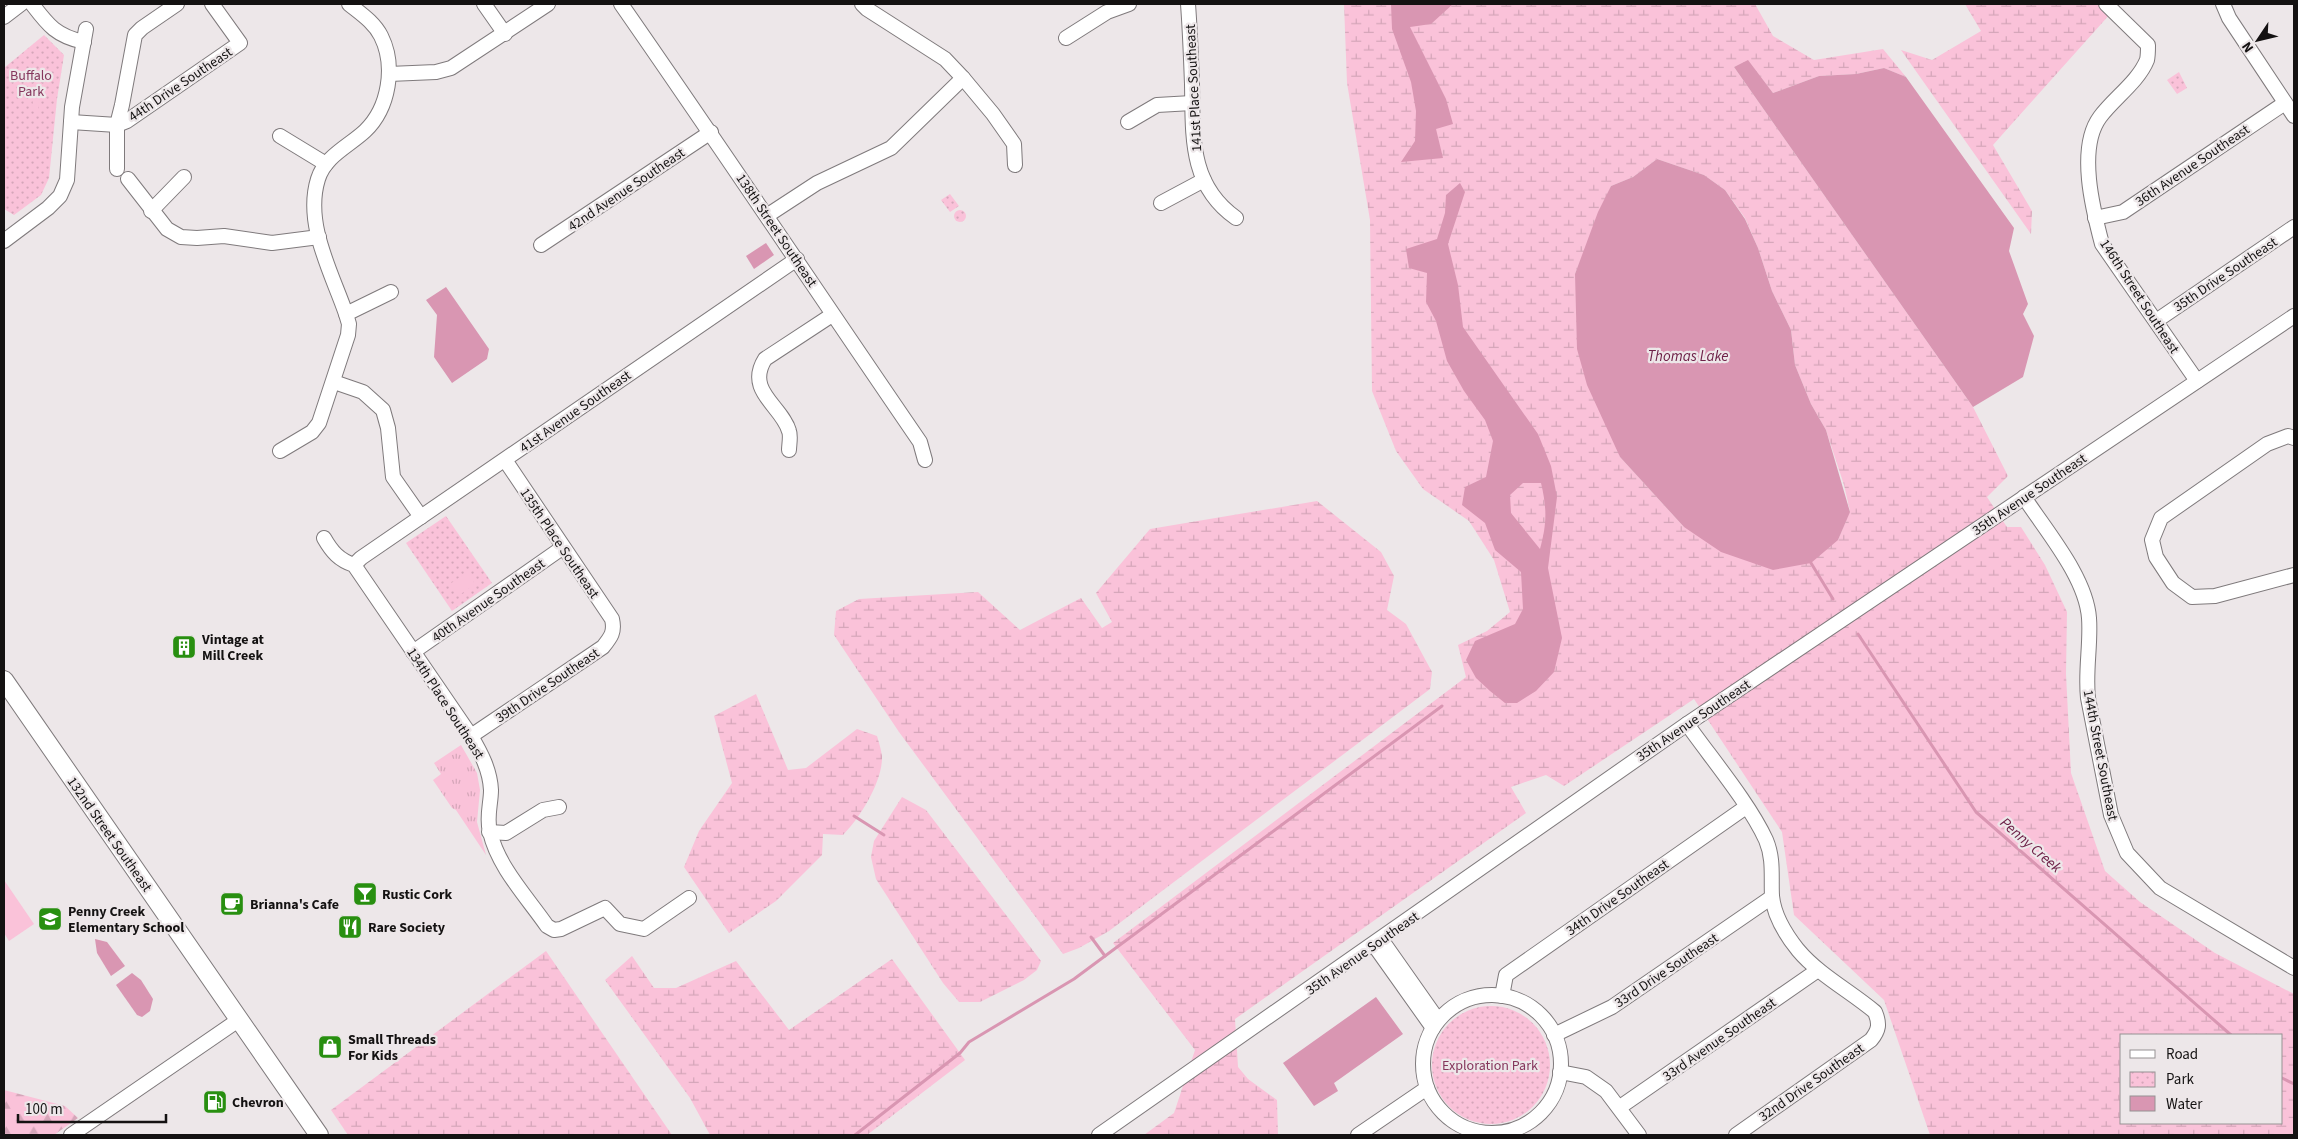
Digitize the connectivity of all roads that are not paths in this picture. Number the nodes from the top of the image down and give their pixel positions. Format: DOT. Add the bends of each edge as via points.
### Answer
graph roads {
  1 [pos="21,4"];
  2 [pos="32,4"];
  3 [pos="177,4"];
  4 [pos="212,4"];
  5 [pos="349,4"];
  6 [pos="484,4"];
  7 [pos="548,4"];
  8 [pos="621,4"];
  9 [pos="862,4"];
  10 [pos="1129,4"];
  11 [pos="1188,4"];
  12 [pos="2106,4"];
  13 [pos="2223,4"];
  14 [pos="1104,8"];
  15 [pos="4,17"];
  16 [pos="505,34"];
  17 [pos="1066,38"];
  18 [pos="389,74"];
  19 [pos="963,78"];
  20 [pos="2285,103"];
  21 [pos="1192,104"];
  22 [pos="2294,116"];
  23 [pos="71,122"];
  24 [pos="1128,122"];
  25 [pos="117,125"];
  26 [pos="711,132"];
  27 [pos="280,136"];
  28 [pos="326,164"];
  29 [pos="1015,165"];
  30 [pos="117,169"];
  31 [pos="184,177"];
  32 [pos="128,179"];
  33 [pos="1204,180"];
  34 [pos="1161,203"];
  35 [pos="151,210"];
  36 [pos="768,216"];
  37 [pos="1236,218"];
  38 [pos="2095,218"];
  39 [pos="2294,227"];
  40 [pos="6,233"];
  41 [pos="319,236"];
  42 [pos="540,245"];
  43 [pos="797,259"];
  44 [pos="391,292"];
  45 [pos="346,314"];
  46 [pos="832,315"];
  47 [pos="2294,316"];
  48 [pos="2156,321"];
  49 [pos="2197,381"];
  50 [pos="334,382"];
  51 [pos="2291,437"];
  52 [pos="789,450"];
  53 [pos="280,452"];
  54 [pos="505,460"];
  55 [pos="925,460"];
  56 [pos="2024,497"];
  57 [pos="420,517"];
  58 [pos="324,538"];
  59 [pos="562,548"];
  60 [pos="354,565"];
  61 [pos="2294,575"];
  62 [pos="614,627"];
  63 [pos="413,652"];
  64 [pos="4,680"];
  65 [pos="1687,724"];
  66 [pos="471,736"];
  67 [pos="559,807"];
  68 [pos="1746,807"];
  69 [pos="489,832"];
  70 [pos="1772,897"];
  71 [pos="689,898"];
  72 [pos="1378,942"];
  73 [pos="2294,968"];
  74 [pos="1818,970"];
  75 [pos="1502,996"];
  76 [pos="240,1019"];
  77 [pos="1436,1024"];
  78 [pos="1554,1035"];
  79 [pos="1560,1072"];
  80 [pos="1427,1088"];
  81 [pos="1620,1107"];
  82 [pos="1474,1133"];
  83 [pos="71,1135"];
  84 [pos="319,1135"];
  85 [pos="1099,1135"];
  86 [pos="1358,1135"];
  87 [pos="1640,1135"];
  88 [pos="1736,1135"];
  1 -- 15 [label="street"];
  2 -- 23 [label="street" via="49,27 67,38 85,36"];
  3 -- 25 [label="street" via="135,35"];
  4 -- 25 [label="street, 44th Drive Southeast" via="240,43 127,122"];
  5 -- 18 [label="street" via="381,35"];
  6 -- 16 [label="street"];
  7 -- 16 [label="street"];
  8 -- 26 [label="street, 138th Street Southeast"];
  9 -- 19 [label="street" via="945,59"];
  10 -- 14 [label="street"];
  11 -- 21 [label="street, 141st Place Southeast"];
  12 -- 38 [label="street, 146th Street Southeast" via="2148,45 2147,60 2099,118 2092,134 2090,184"];
  13 -- 20 [label="street"];
  14 -- 17 [label="street"];
  16 -- 18 [label="street" via="451,68 436,72"];
  18 -- 28 [label="street" via="386,94 376,119"];
  19 -- 29 [label="street" via="1014,144"];
  19 -- 36 [label="street" via="891,148 817,183"];
  20 -- 22 [label="street"];
  20 -- 38 [label="street, 36th Avenue Southeast" via="2123,212"];
  21 -- 24 [label="street" via="1157,105"];
  21 -- 33 [label="street, 141st Place Southeast" via="1192,140"];
  23 -- 25 [label="street, 44th Drive Southeast"];
  23 -- 40 [label="street" via="67,180 60,196 48,208"];
  25 -- 30 [label="street"];
  26 -- 36 [label="street, 138th Street Southeast"];
  26 -- 42 [label="street, 42nd Avenue Southeast"];
  27 -- 28 [label="street"];
  28 -- 41 [label="street" via="318,177 313,209"];
  31 -- 35 [label="street"];
  32 -- 35 [label="street"];
  33 -- 34 [label="street"];
  33 -- 37 [label="street, 141st Place Southeast" via="1221,208"];
  35 -- 41 [label="street" via="167,229 181,237 224,236 272,243"];
  36 -- 43 [label="street, 138th Street Southeast"];
  38 -- 48 [label="street, 146th Street Southeast" via="2102,244"];
  39 -- 48 [label="street, 35th Drive Southeast"];
  41 -- 45 [label="street"];
  43 -- 46 [label="street, 138th Street Southeast"];
  43 -- 54 [label="street, 41st Avenue Southeast"];
  44 -- 45 [label="street"];
  45 -- 50 [label="street" via="348,335"];
  46 -- 52 [label="street" via="765,359 761,366 760,386 789,431"];
  46 -- 55 [label="street, 138th Street Southeast" via="920,442"];
  47 -- 49 [label="street, 35th Avenue Southeast"];
  48 -- 49 [label="street, 146th Street Southeast"];
  49 -- 56 [label="street, 35th Avenue Southeast"];
  50 -- 53 [label="street" via="319,423 312,432"];
  50 -- 57 [label="street" via="363,392 383,410 393,477"];
  51 -- 61 [label="street" via="2267,444 2161,518 2152,540 2156,557 2173,584 2192,597 2215,596"];
  54 -- 57 [label="street, 41st Avenue Southeast"];
  54 -- 59 [label="street, 135th Place Southeast"];
  56 -- 65 [label="street, 35th Avenue Southeast"];
  56 -- 73 [label="street, 144th Street Southeast" via="2084,595 2089,618 2088,698 2111,816 2127,853 2166,892"];
  57 -- 60 [label="street, 41st Avenue Southeast"];
  58 -- 60 [label="street, 134th Place Southeast" via="343,561"];
  59 -- 62 [label="street, 135th Place Southeast" via="612,619"];
  59 -- 63 [label="street, 40th Avenue Southeast"];
  60 -- 63 [label="street, 134th Place Southeast"];
  62 -- 66 [label="street, 39th Drive Southeast" via="602,647"];
  63 -- 66 [label="street, 134th Place Southeast"];
  64 -- 76 [label="main road, 132nd Street Southeast"];
  65 -- 68 [label="street"];
  65 -- 72 [label="street, 35th Avenue Southeast"];
  66 -- 69 [label="street, 134th Place Southeast" via="483,758 489,779"];
  67 -- 69 [label="street" via="543,810 506,833"];
  68 -- 70 [label="street" via="1766,840 1773,864"];
  68 -- 75 [label="street, 34th Drive Southeast" via="1506,974"];
  69 -- 71 [label="street, 134th Place Southeast" via="500,859 547,926 554,930 606,908 620,924 644,929"];
  70 -- 74 [label="street" via="1786,932"];
  70 -- 78 [label="street, 33rd Drive Southeast" via="1612,1007"];
  72 -- 77 [label="street"];
  72 -- 85 [label="street, 35th Avenue Southeast"];
  74 -- 81 [label="street, 33rd Avenue Southeast"];
  74 -- 88 [label="street, 32nd Drive Southeast" via="1875,1012 1879,1022 1877,1032 1871,1040"];
  75 -- 77 [label="street" via="1479,996 1456,1004"];
  75 -- 78 [label="street" via="1528,1005 1548,1023"];
  76 -- 83 [label="street"];
  76 -- 84 [label="main road, 132nd Street Southeast"];
  77 -- 80 [label="street" via="1426,1042 1423,1057"];
  78 -- 79 [label="street" via="1560,1053"];
  79 -- 81 [label="street" via="1586,1077 1606,1091"];
  79 -- 82 [label="street" via="1555,1091 1545,1108 1530,1121 1513,1129"];
  80 -- 82 [label="street" via="1438,1107 1454,1122"];
  80 -- 86 [label="street"];
  81 -- 87 [label="street"];
}
